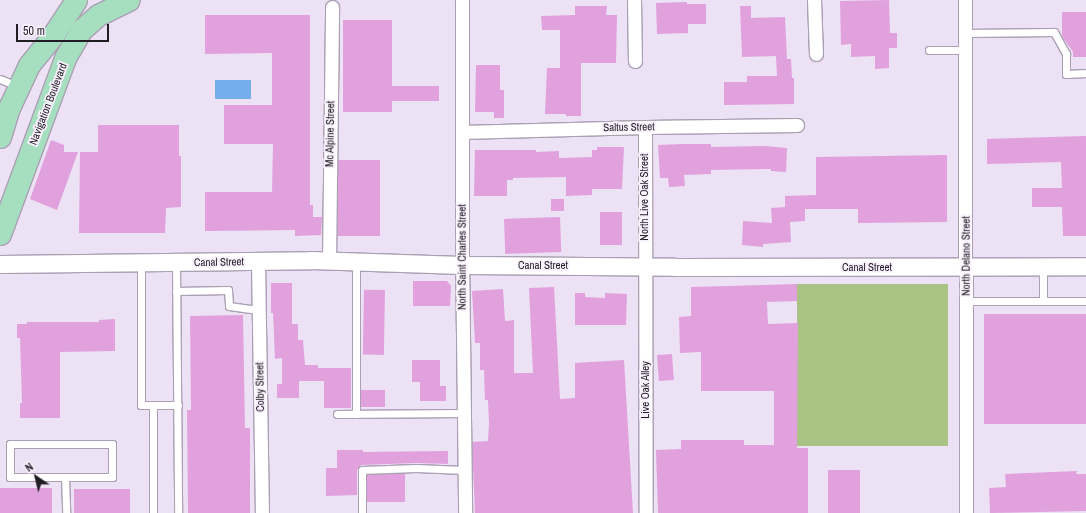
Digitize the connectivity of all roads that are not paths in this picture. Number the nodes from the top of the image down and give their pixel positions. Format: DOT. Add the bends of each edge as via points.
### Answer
graph roads {
  1 [pos="76,0"];
  2 [pos="129,0"];
  3 [pos="462,0"];
  4 [pos="634,0"];
  5 [pos="814,0"];
  6 [pos="965,0"];
  7 [pos="332,7"];
  8 [pos="965,33"];
  9 [pos="929,50"];
  10 [pos="964,50"];
  11 [pos="816,54"];
  12 [pos="635,61"];
  13 [pos="1086,73"];
  14 [pos="9,83"];
  15 [pos="8,110"];
  16 [pos="41,119"];
  17 [pos="797,126"];
  18 [pos="645,127"];
  19 [pos="462,132"];
  20 [pos="0,138"];
  21 [pos="0,234"];
  22 [pos="258,261"];
  23 [pos="329,261"];
  24 [pos="141,263"];
  25 [pos="176,263"];
  26 [pos="356,263"];
  27 [pos="0,264"];
  28 [pos="462,265"];
  29 [pos="644,266"];
  30 [pos="966,266"];
  31 [pos="1043,266"];
  32 [pos="1086,266"];
  33 [pos="176,292"];
  34 [pos="966,301"];
  35 [pos="1043,301"];
  36 [pos="1086,301"];
  37 [pos="258,310"];
  38 [pos="152,405"];
  39 [pos="178,405"];
  40 [pos="464,413"];
  41 [pos="337,414"];
  42 [pos="356,414"];
  43 [pos="464,470"];
  44 [pos="65,477"];
  45 [pos="66,513"];
  46 [pos="153,513"];
  47 [pos="178,513"];
  48 [pos="262,513"];
  49 [pos="362,513"];
  50 [pos="465,513"];
  51 [pos="646,513"];
  52 [pos="966,513"];
  1 -- 14 [label="main road" via="29,65"];
  2 -- 16 [label="main road, Navigation Boulevard" via="98,15 81,30 65,58"];
  3 -- 19 [label="street, North Saint Charles Street"];
  4 -- 12 [label="street"];
  5 -- 11 [label="street"];
  6 -- 8 [label="street, North Delano Street"];
  7 -- 23 [label="street, Mc Alpine Street"];
  8 -- 10 [label="street, North Delano Street"];
  8 -- 13 [label="lane" via="1054,32 1066,54 1066,74"];
  9 -- 10 [label="lane"];
  10 -- 30 [label="street, North Delano Street"];
  14 -- 15 [label="main road"];
  15 -- 16 [label="main road"];
  15 -- 20 [label="main road"];
  16 -- 21 [label="main road, Navigation Boulevard"];
  17 -- 18 [label="street, Saltus Street"];
  18 -- 19 [label="street, Saltus Street"];
  18 -- 29 [label="street, North Live Oak Street"];
  19 -- 28 [label="street, North Saint Charles Street"];
  22 -- 23 [label="street, Canal Street"];
  22 -- 25 [label="street, Canal Street"];
  22 -- 37 [label="street, Colby Street"];
  23 -- 26 [label="street, Canal Street"];
  24 -- 25 [label="street, Canal Street"];
  24 -- 27 [label="street, Canal Street"];
  24 -- 38 [label="lane" via="141,405"];
  25 -- 33 [label="lane"];
  26 -- 28 [label="street, Canal Street"];
  26 -- 42 [label="lane"];
  28 -- 29 [label="street, Canal Street"];
  28 -- 40 [label="street, North Saint Charles Street"];
  29 -- 30 [label="street, Canal Street"];
  29 -- 51 [label="street, Live Oak Alley"];
  30 -- 31 [label="street, Canal Street"];
  30 -- 34 [label="street, North Delano Street"];
  31 -- 32 [label="street, Canal Street"];
  31 -- 35 [label="lane"];
  33 -- 37 [label="lane" via="228,290 229,306"];
  33 -- 39 [label="lane"];
  34 -- 35 [label="lane"];
  34 -- 52 [label="street, North Delano Street"];
  35 -- 36 [label="lane"];
  37 -- 48 [label="street, Colby Street"];
  38 -- 39 [label="lane"];
  38 -- 46 [label="lane"];
  39 -- 47 [label="lane"];
  40 -- 42 [label="lane"];
  40 -- 43 [label="street, North Saint Charles Street"];
  41 -- 42 [label="lane"];
  43 -- 49 [label="lane" via="362,470"];
  43 -- 50 [label="street, North Saint Charles Street"];
  44 -- 44 [label="lane" via="10,477 10,444 112,444 112,477"];
  44 -- 45 [label="lane"];
}
